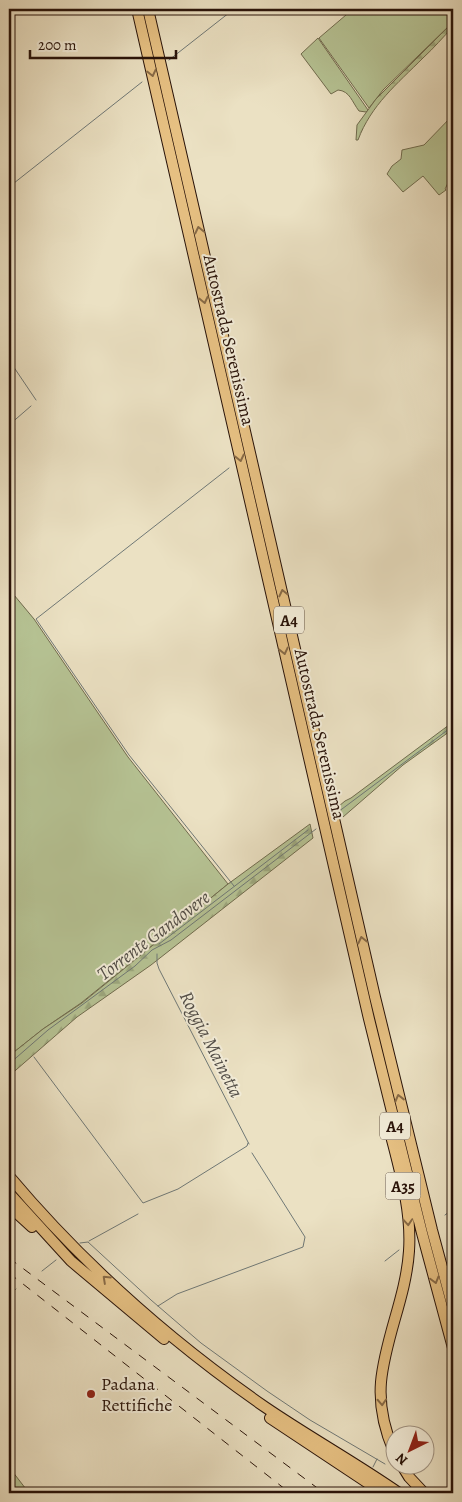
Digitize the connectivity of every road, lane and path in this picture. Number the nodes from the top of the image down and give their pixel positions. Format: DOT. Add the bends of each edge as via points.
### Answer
graph roads {
  1 [pos="137,9"];
  2 [pos="148,9"];
  3 [pos="369,1019"];
  4 [pos="9,1176"];
  5 [pos="9,1193"];
  6 [pos="9,1206"];
  7 [pos="432,1230"];
  8 [pos="55,1244"];
  9 [pos="453,1294"];
  10 [pos="453,1308"];
  11 [pos="453,1348"];
  12 [pos="385,1424"];
  13 [pos="407,1474"];
  14 [pos="383,1493"];
  15 [pos="399,1493"];
  16 [pos="424,1493"];
  1 -- 3 [label="highway, Autostrada Serenissima / A4, one-way"];
  7 -- 2 [label="highway, Autostrada Serenissima / A4, one-way" via="372,987"];
  3 -- 11 [label="highway, Autostrada Serenissima / A4, one-way"];
  3 -- 12 [label="highway, A35, one-way" via="375,1072 409,1225 405,1279 381,1383"];
  15 -- 4 [label="highway, one-way" via="266,1408 206,1364 80,1254"];
  5 -- 8 [label="highway"];
  6 -- 8 [label="highway"];
  7 -- 9 [label="highway"];
  7 -- 10 [label="highway, Autostrada Serenissima / A4"];
  8 -- 14 [label="highway" via="107,1292 226,1387"];
  13 -- 16 [label="highway"];
}
